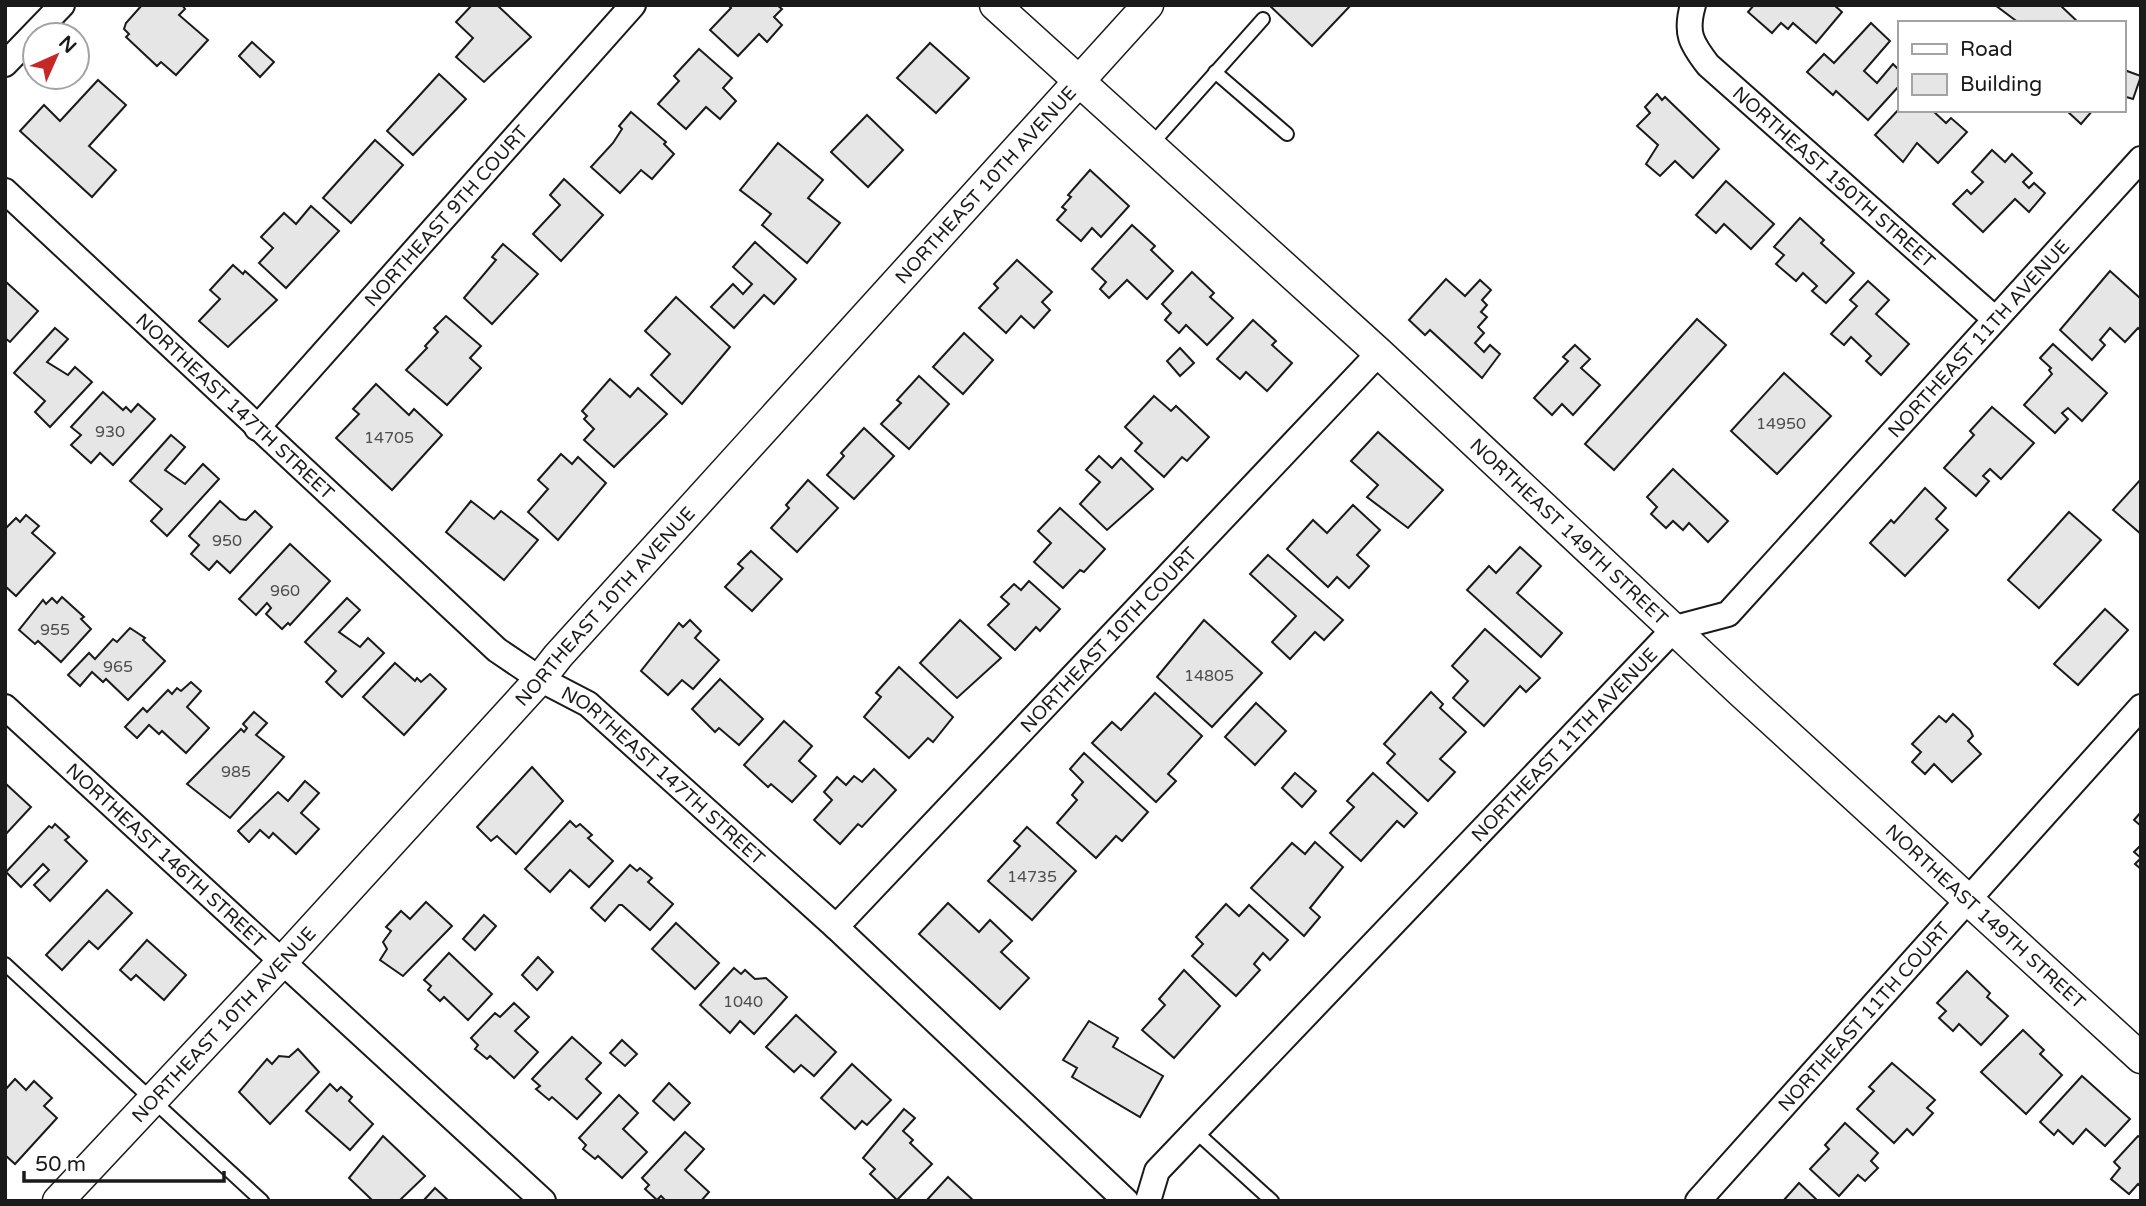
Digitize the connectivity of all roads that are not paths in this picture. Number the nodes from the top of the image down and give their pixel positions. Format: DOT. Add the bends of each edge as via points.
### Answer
graph roads {
  1 [pos="62,5"];
  2 [pos="633,5"];
  3 [pos="995,5"];
  4 [pos="1148,5"];
  5 [pos="1690,16"];
  6 [pos="1263,19"];
  7 [pos="5,64"];
  8 [pos="1215,72"];
  9 [pos="1078,82"];
  10 [pos="1287,134"];
  11 [pos="1149,146"];
  12 [pos="2141,159"];
  13 [pos="5,191"];
  14 [pos="1995,319"];
  15 [pos="1379,352"];
  16 [pos="257,428"];
  17 [pos="1675,628"];
  18 [pos="540,679"];
  19 [pos="5,707"];
  20 [pos="2141,707"];
  21 [pos="1968,899"];
  22 [pos="836,927"];
  23 [pos="281,963"];
  24 [pos="5,964"];
  25 [pos="2141,1058"];
  26 [pos="153,1099"];
  27 [pos="1195,1131"];
  28 [pos="58,1201"];
  29 [pos="262,1201"];
  30 [pos="543,1201"];
  31 [pos="1126,1201"];
  32 [pos="1148,1201"];
  33 [pos="1272,1201"];
  34 [pos="1698,1201"];
  1 -- 7 [label="street"];
  2 -- 16 [label="street, NORTHEAST 9TH COURT"];
  3 -- 9 [label="street, NORTHEAST 149TH STREET"];
  4 -- 9 [label="street, NORTHEAST 10TH AVENUE"];
  5 -- 14 [label="street, NORTHEAST 150TH STREET" via="1696,49 1708,65"];
  6 -- 8 [label="lane"];
  8 -- 10 [label="lane"];
  8 -- 11 [label="lane"];
  9 -- 11 [label="street, NORTHEAST 149TH STREET"];
  9 -- 18 [label="street, NORTHEAST 10TH AVENUE"];
  11 -- 15 [label="street, NORTHEAST 149TH STREET"];
  12 -- 14 [label="street, NORTHEAST 11TH AVENUE"];
  13 -- 16 [label="street, NORTHEAST 147TH STREET"];
  14 -- 17 [label="street, NORTHEAST 11TH AVENUE" via="1728,614"];
  15 -- 17 [label="street, NORTHEAST 149TH STREET"];
  15 -- 22 [label="street, NORTHEAST 10TH COURT"];
  16 -- 18 [label="street, NORTHEAST 147TH STREET" via="497,650"];
  17 -- 21 [label="street, NORTHEAST 149TH STREET"];
  17 -- 27 [label="street, NORTHEAST 11TH AVENUE"];
  18 -- 22 [label="street, NORTHEAST 147TH STREET" via="588,704"];
  18 -- 23 [label="street, NORTHEAST 10TH AVENUE"];
  19 -- 23 [label="street, NORTHEAST 146TH STREET"];
  20 -- 21 [label="street, NORTHEAST 11TH COURT"];
  21 -- 25 [label="street, NORTHEAST 149TH STREET"];
  21 -- 34 [label="street, NORTHEAST 11TH COURT"];
  22 -- 31 [label="street, NORTHEAST 147TH STREET"];
  23 -- 26 [label="street, NORTHEAST 10TH AVENUE"];
  23 -- 30 [label="street, NORTHEAST 146TH STREET"];
  24 -- 26 [label="lane"];
  26 -- 28 [label="street, NORTHEAST 10TH AVENUE"];
  26 -- 29 [label="lane"];
  27 -- 32 [label="street, NORTHEAST 11TH AVENUE" via="1157,1171"];
  27 -- 33 [label="lane"];
}
